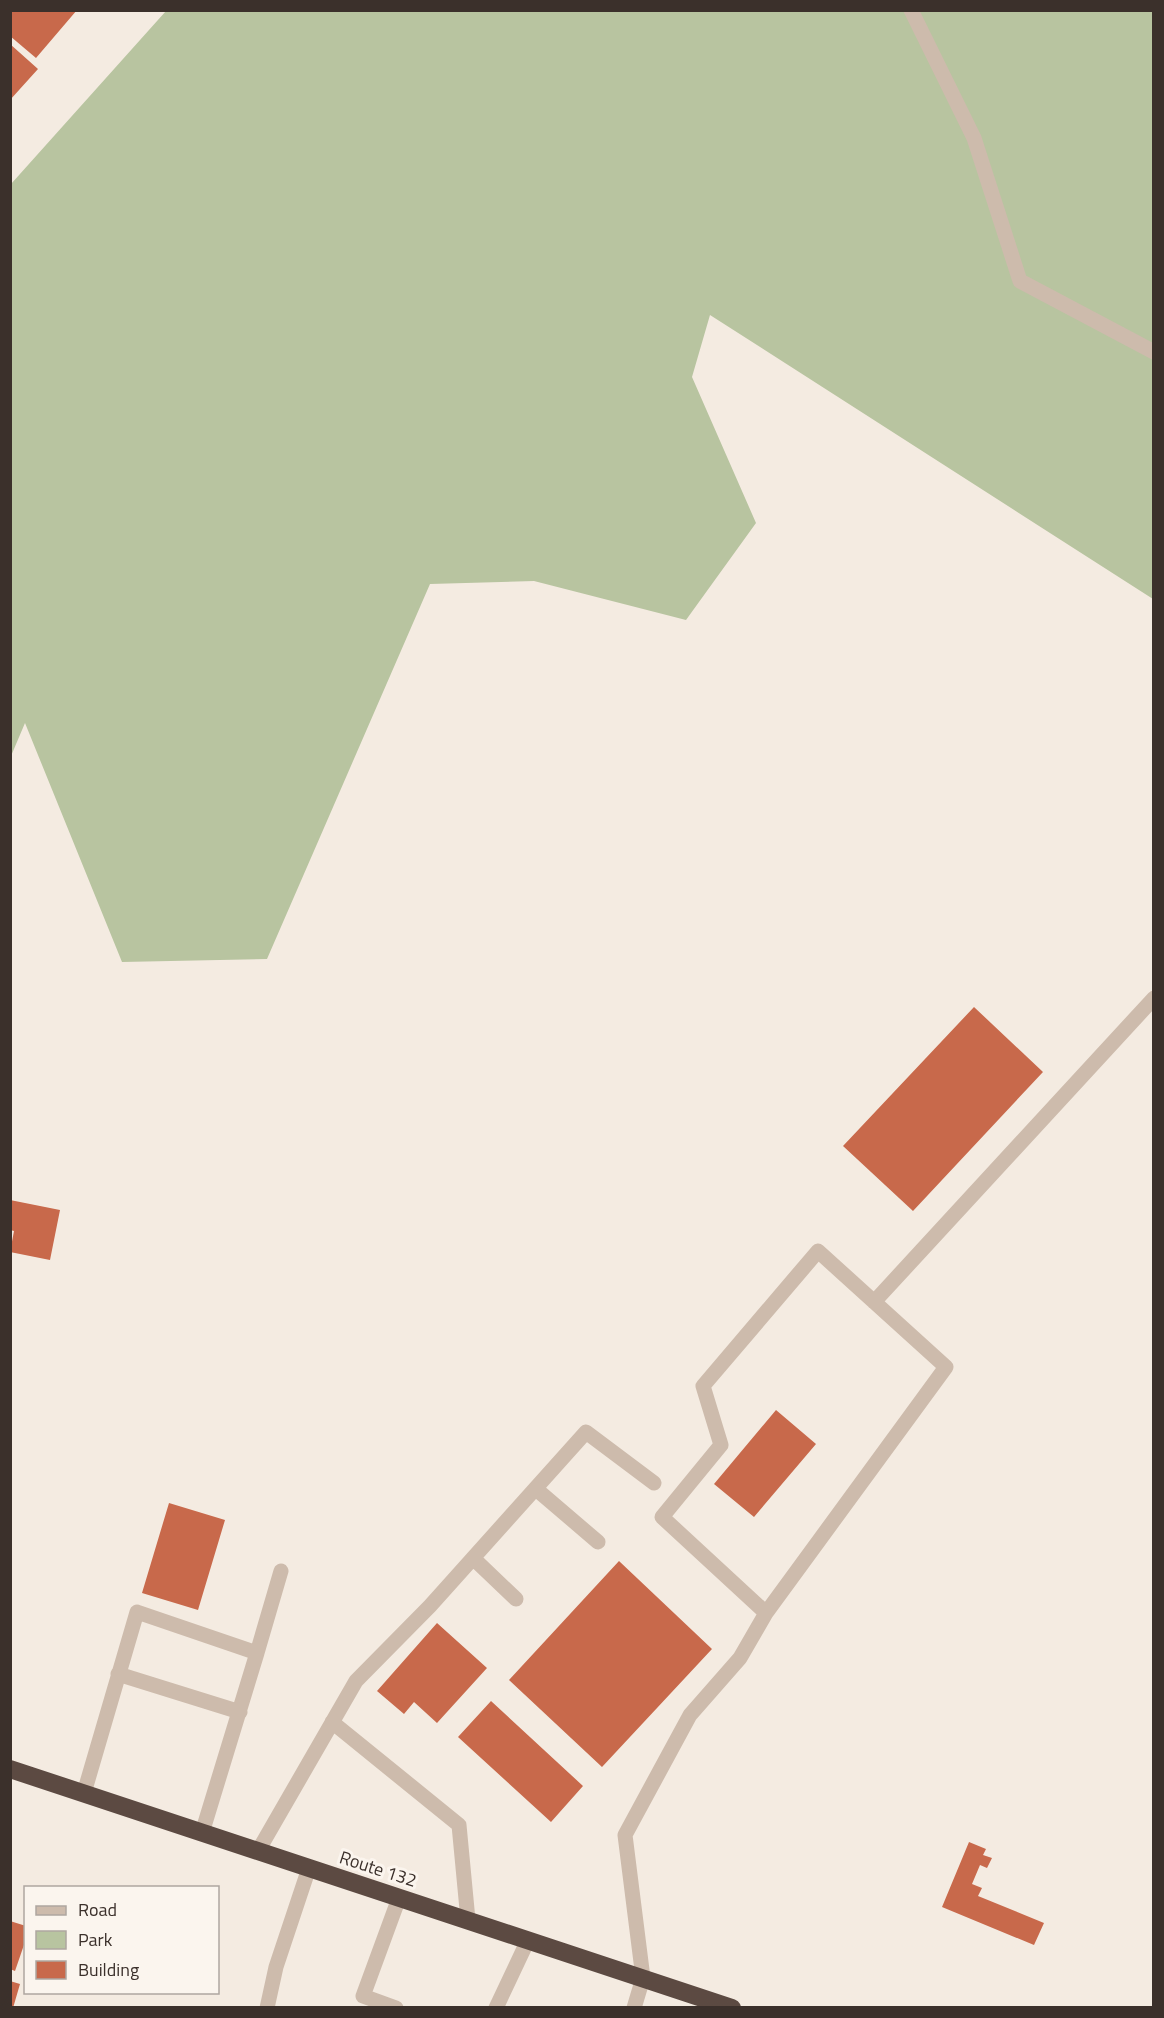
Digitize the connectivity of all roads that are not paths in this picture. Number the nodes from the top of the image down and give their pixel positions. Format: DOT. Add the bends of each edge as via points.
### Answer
graph roads {
  1 [pos="911,10"];
  2 [pos="1154,352"];
  3 [pos="1154,998"];
  4 [pos="874,1302"];
  5 [pos="654,1483"];
  6 [pos="536,1489"];
  7 [pos="598,1542"];
  8 [pos="473,1558"];
  9 [pos="281,1571"];
  10 [pos="516,1599"];
  11 [pos="766,1613"];
  12 [pos="257,1653"];
  13 [pos="117,1674"];
  14 [pos="240,1712"];
  15 [pos="332,1722"];
  16 [pos="10,1769"];
  17 [pos="84,1793"];
  18 [pos="202,1833"];
  19 [pos="258,1851"];
  20 [pos="309,1868"];
  21 [pos="399,1898"];
  22 [pos="468,1920"];
  23 [pos="528,1940"];
  24 [pos="643,1978"];
  25 [pos="267,2007"];
  26 [pos="396,2007"];
  27 [pos="496,2007"];
  28 [pos="634,2007"];
  29 [pos="732,2007"];
  1 -- 2 [label="lane" via="974,138 1020,281"];
  3 -- 4 [label="lane"];
  4 -- 11 [label="lane" via="946,1367"];
  4 -- 11 [label="lane" via="818,1251 704,1386 721,1445 662,1517"];
  5 -- 6 [label="lane" via="586,1432"];
  6 -- 7 [label="lane"];
  6 -- 8 [label="lane"];
  8 -- 10 [label="lane"];
  8 -- 15 [label="lane" via="356,1681"];
  9 -- 12 [label="lane"];
  11 -- 24 [label="lane" via="740,1658 690,1715 625,1835"];
  12 -- 13 [label="lane" via="137,1612"];
  12 -- 14 [label="lane"];
  13 -- 14 [label="lane"];
  13 -- 17 [label="lane"];
  14 -- 18 [label="lane"];
  15 -- 19 [label="lane"];
  15 -- 22 [label="lane" via="459,1825"];
  16 -- 17 [label="highway, Route 132"];
  17 -- 18 [label="highway, Route 132"];
  18 -- 19 [label="highway, Route 132"];
  19 -- 20 [label="highway, Route 132"];
  20 -- 21 [label="highway, Route 132"];
  20 -- 25 [label="lane"];
  21 -- 22 [label="highway, Route 132"];
  21 -- 26 [label="lane" via="363,1996"];
  22 -- 23 [label="highway, Route 132"];
  23 -- 24 [label="highway, Route 132"];
  23 -- 27 [label="lane"];
  24 -- 28 [label="lane"];
  24 -- 29 [label="highway, Route 132"];
}
